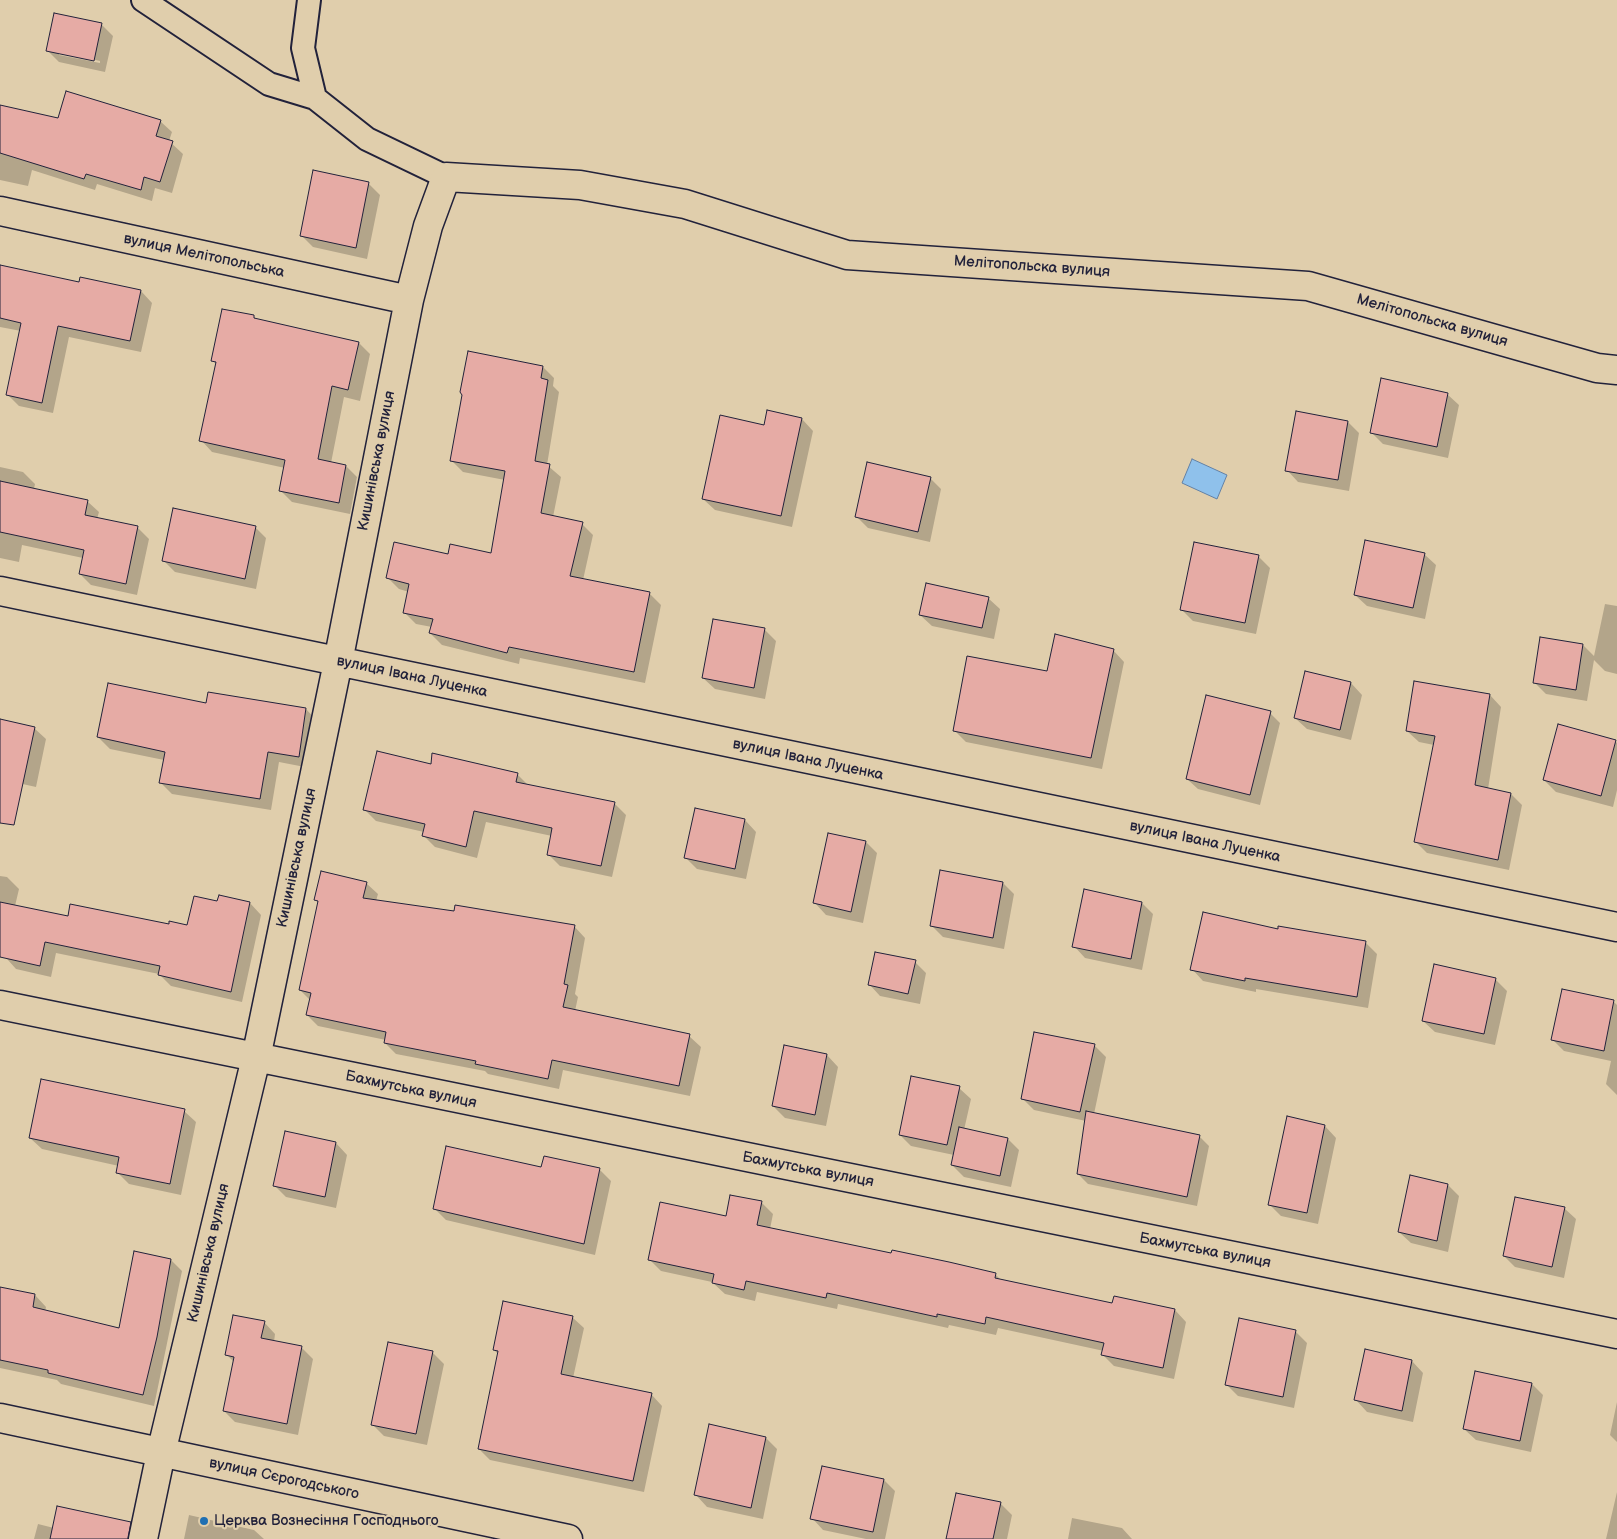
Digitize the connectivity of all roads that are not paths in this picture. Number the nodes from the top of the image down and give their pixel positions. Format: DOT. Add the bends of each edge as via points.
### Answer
graph roads {
  1 [pos="143,0"];
  2 [pos="309,0"];
  3 [pos="315,98"];
  4 [pos="446,177"];
  5 [pos="0,211"];
  6 [pos="409,300"];
  7 [pos="1617,370"];
  8 [pos="0,591"];
  9 [pos="338,662"];
  10 [pos="1617,927"];
  11 [pos="0,1006"];
  12 [pos="256,1058"];
  13 [pos="1617,1334"];
  14 [pos="0,1418"];
  15 [pos="161,1453"];
  16 [pos="143,1539"];
  17 [pos="568,1539"];
  1 -- 3 [label="lane" via="269,84"];
  2 -- 3 [label="lane" via="303,48"];
  3 -- 4 [label="lane" via="367,139"];
  4 -- 6 [label="street, Кишинівська вулиця" via="428,226"];
  4 -- 7 [label="street, Мелітопольска вулиця" via="580,185 685,204 847,255 1308,286 1597,368"];
  5 -- 6 [label="street, вулиця Мелітопольська"];
  6 -- 9 [label="street, Кишинівська вулиця"];
  8 -- 9 [label="street, вулиця Івана Луценка"];
  9 -- 10 [label="street, вулиця Івана Луценка"];
  9 -- 12 [label="street, Кишинівська вулиця"];
  11 -- 12 [label="street, Бахмутська вулиця"];
  12 -- 13 [label="street, Бахмутська вулиця"];
  12 -- 15 [label="street, Кишинівська вулиця"];
  14 -- 15 [label="street, вулиця Сєрогодського"];
  15 -- 16 [label="street, Кишинівська вулиця"];
  15 -- 17 [label="street, вулиця Сєрогодського"];
}
